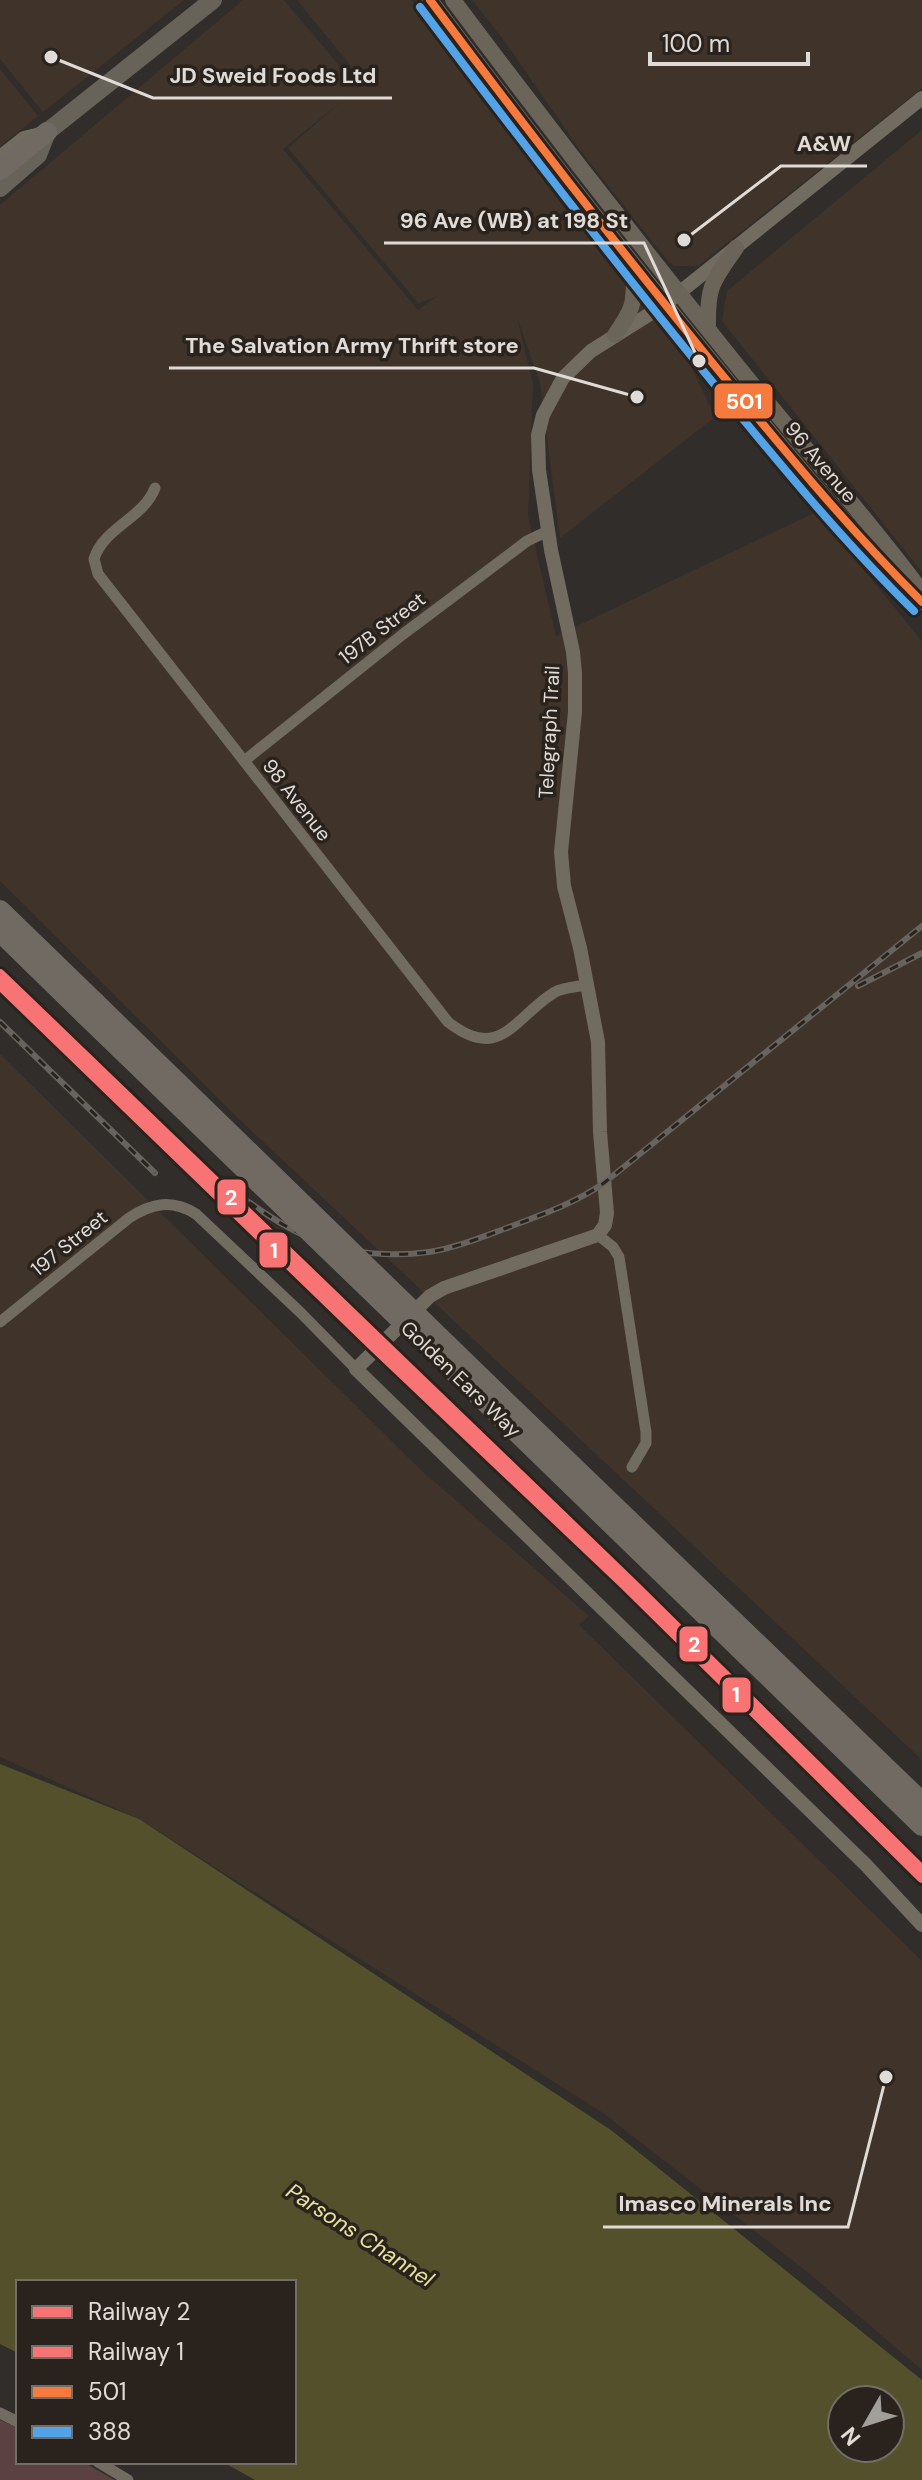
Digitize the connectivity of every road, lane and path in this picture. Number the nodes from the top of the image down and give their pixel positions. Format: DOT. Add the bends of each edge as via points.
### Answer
graph roads {
  1 [pos="213,0"];
  2 [pos="430,0"];
  3 [pos="453,0"];
  4 [pos="922,98"];
  5 [pos="47,132"];
  6 [pos="0,157"];
  7 [pos="0,170"];
  8 [pos="0,188"];
  9 [pos="736,248"];
  10 [pos="634,266"];
  11 [pos="679,293"];
  12 [pos="664,305"];
  13 [pos="708,329"];
  14 [pos="615,335"];
  15 [pos="155,488"];
  16 [pos="548,531"];
  17 [pos="922,593"];
  18 [pos="922,602"];
  19 [pos="244,761"];
  20 [pos="0,910"];
  21 [pos="0,932"];
  22 [pos="586,985"];
  23 [pos="90,1009"];
  24 [pos="598,1235"];
  25 [pos="0,1322"];
  26 [pos="356,1369"];
  27 [pos="483,1389"];
  28 [pos="632,1467"];
  29 [pos="922,1802"];
  30 [pos="922,1826"];
  31 [pos="922,1925"];
  32 [pos="101,2464"];
  33 [pos="128,2480"];
  1 -- 5 [label="main road"];
  2 -- 10 [label="main road, 96 Avenue"];
  3 -- 11 [label="main road, 96 Avenue"];
  4 -- 9 [label="street, Telegraph Trail"];
  5 -- 6 [label="street" via="24,138"];
  5 -- 7 [label="highway"];
  5 -- 8 [label="main road" via="38,155"];
  9 -- 11 [label="street, Telegraph Trail"];
  9 -- 13 [label="main road" via="713,281"];
  10 -- 12 [label="main road, 96 Avenue"];
  10 -- 14 [label="main road" via="631,312"];
  11 -- 12 [label="street, Telegraph Trail"];
  11 -- 13 [label="main road, 96 Avenue"];
  12 -- 14 [label="street, Telegraph Trail"];
  12 -- 18 [label="main road, 96 Avenue" via="852,530"];
  13 -- 17 [label="main road, 96 Avenue"];
  14 -- 16 [label="street, Telegraph Trail" via="563,378 543,415 538,454"];
  15 -- 19 [label="street, 98 Avenue" via="150,503 102,541 94,559 98,574"];
  16 -- 19 [label="street, 197B Street" via="440,606"];
  16 -- 22 [label="street, Telegraph Trail" via="573,652 575,712 561,852"];
  19 -- 22 [label="street, 98 Avenue" via="448,1022 470,1036 492,1039 558,990"];
  20 -- 23 [label="highway, Golden Ears Way"];
  21 -- 23 [label="highway, Golden Ears Way"];
  22 -- 24 [label="street, Telegraph Trail" via="598,1042 607,1213"];
  23 -- 27 [label="highway, Golden Ears Way, bridge"];
  24 -- 26 [label="street" via="444,1288"];
  24 -- 28 [label="street" via="619,1257 646,1432 646,1443"];
  25 -- 26 [label="street, 197 Street" via="129,1218 152,1205 177,1204 196,1214"];
  26 -- 31 [label="street"];
  27 -- 29 [label="highway, Golden Ears Way"];
  27 -- 30 [label="highway, Golden Ears Way"];
  32 -- 33 [label="street"];
}
